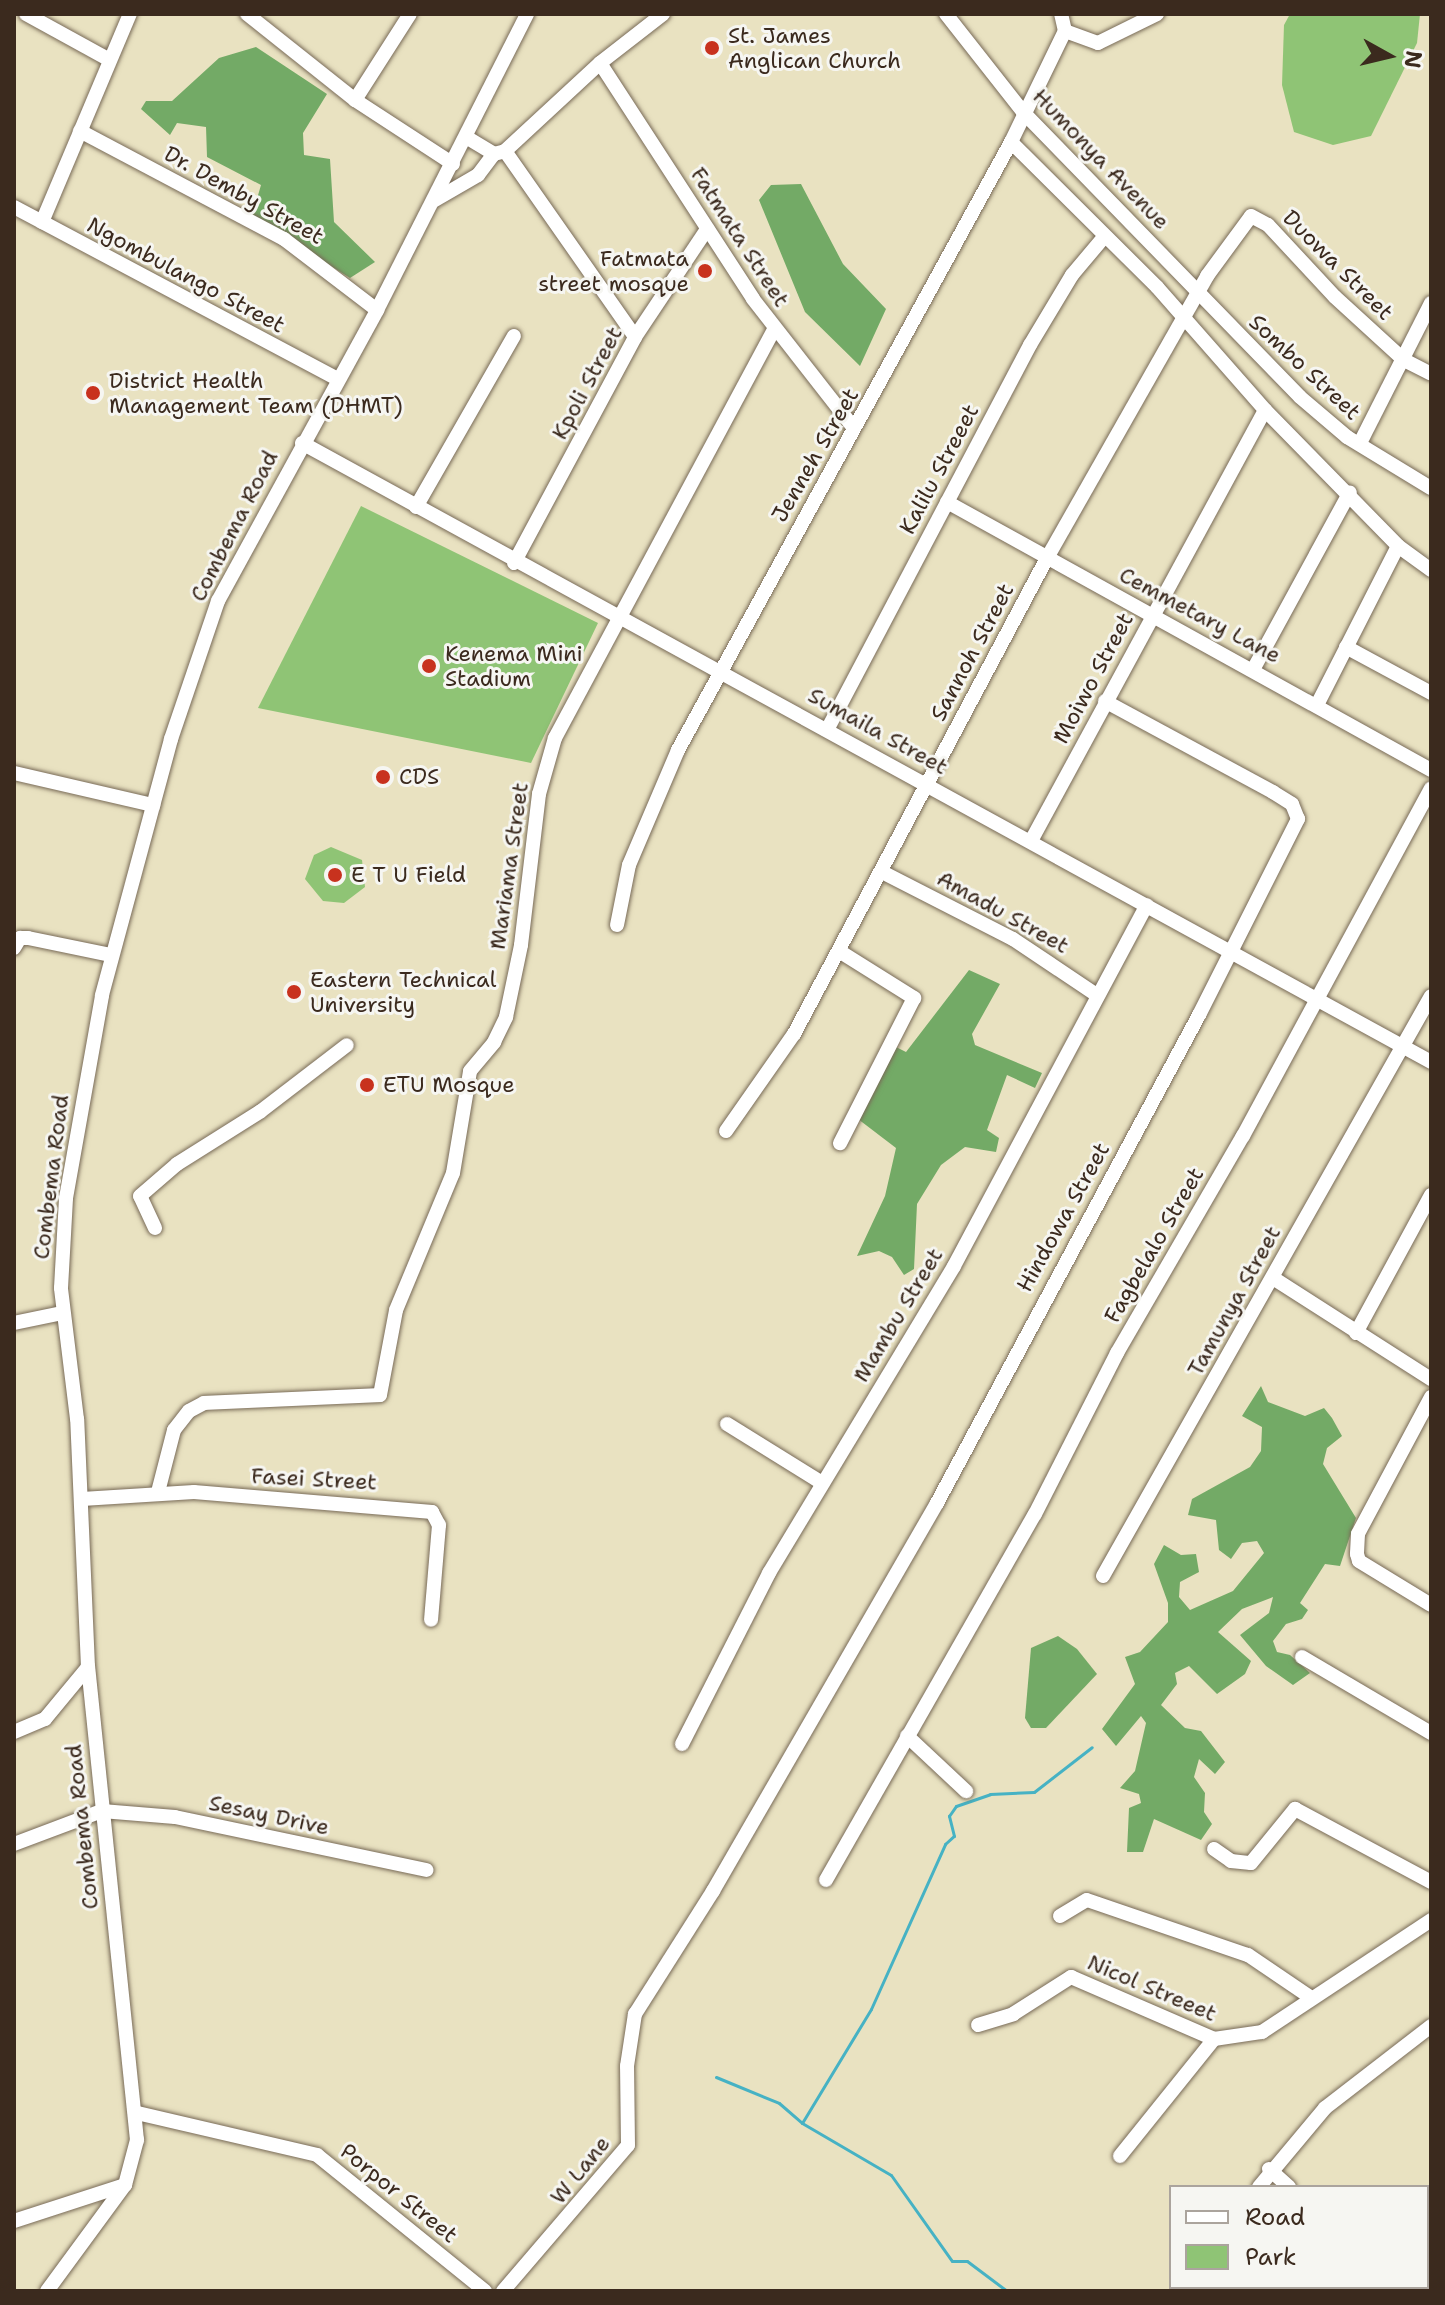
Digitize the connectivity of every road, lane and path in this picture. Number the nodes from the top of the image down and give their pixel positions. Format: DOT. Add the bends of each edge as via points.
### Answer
graph roads {
  1 [pos="26,14"];
  2 [pos="130,14"];
  3 [pos="247,14"];
  4 [pos="410,14"];
  5 [pos="527,14"];
  6 [pos="663,14"];
  7 [pos="946,14"];
  8 [pos="1061,14"];
  9 [pos="1157,14"];
  10 [pos="1065,31"];
  11 [pos="108,59"];
  12 [pos="600,63"];
  13 [pos="355,100"];
  14 [pos="1023,112"];
  15 [pos="80,131"];
  16 [pos="466,137"];
  17 [pos="1011,142"];
  18 [pos="499,153"];
  19 [pos="453,164"];
  20 [pos="435,200"];
  21 [pos="14,207"];
  22 [pos="42,222"];
  23 [pos="707,229"];
  24 [pos="1104,237"];
  25 [pos="1198,293"];
  26 [pos="1431,303"];
  27 [pos="377,310"];
  28 [pos="1185,317"];
  29 [pos="774,330"];
  30 [pos="514,336"];
  31 [pos="635,337"];
  32 [pos="1404,360"];
  33 [pos="1431,374"];
  34 [pos="338,379"];
  35 [pos="1265,410"];
  36 [pos="853,427"];
  37 [pos="302,443"];
  38 [pos="1360,443"];
  39 [pos="1431,488"];
  40 [pos="1350,492"];
  41 [pos="947,502"];
  42 [pos="416,507"];
  43 [pos="1398,546"];
  44 [pos="1047,558"];
  45 [pos="514,563"];
  46 [pos="1431,570"];
  47 [pos="1152,614"];
  48 [pos="617,615"];
  49 [pos="1346,647"];
  50 [pos="1254,668"];
  51 [pos="722,670"];
  52 [pos="1431,693"];
  53 [pos="1105,701"];
  54 [pos="1317,705"];
  55 [pos="827,730"];
  56 [pos="1431,770"];
  57 [pos="14,773"];
  58 [pos="927,783"];
  59 [pos="1431,789"];
  60 [pos="153,805"];
  61 [pos="1031,841"];
  62 [pos="882,872"];
  63 [pos="1147,905"];
  64 [pos="617,925"];
  65 [pos="14,948"];
  66 [pos="839,951"];
  67 [pos="1230,953"];
  68 [pos="111,955"];
  69 [pos="1098,996"];
  70 [pos="1431,996"];
  71 [pos="1317,1000"];
  72 [pos="347,1045"];
  73 [pos="1403,1047"];
  74 [pos="1431,1062"];
  75 [pos="726,1131"];
  76 [pos="840,1143"];
  77 [pos="1431,1195"];
  78 [pos="155,1228"];
  79 [pos="1273,1278"];
  80 [pos="62,1313"];
  81 [pos="14,1323"];
  82 [pos="1356,1333"];
  83 [pos="1431,1379"];
  84 [pos="1431,1397"];
  85 [pos="727,1424"];
  86 [pos="822,1483"];
  87 [pos="158,1492"];
  88 [pos="82,1499"];
  89 [pos="1103,1576"];
  90 [pos="1431,1605"];
  91 [pos="431,1620"];
  92 [pos="1302,1657"];
  93 [pos="88,1667"];
  94 [pos="14,1732"];
  95 [pos="1431,1733"];
  96 [pos="907,1736"];
  97 [pos="682,1744"];
  98 [pos="966,1791"];
  99 [pos="102,1811"];
  100 [pos="14,1844"];
  101 [pos="1214,1849"];
  102 [pos="426,1870"];
  103 [pos="826,1880"];
  104 [pos="1431,1882"];
  105 [pos="1060,1916"];
  106 [pos="1431,1920"];
  107 [pos="688,1925"];
  108 [pos="1310,1997"];
  109 [pos="978,2025"];
  110 [pos="1431,2026"];
  111 [pos="1214,2039"];
  112 [pos="137,2113"];
  113 [pos="1120,2156"];
  114 [pos="1269,2169"];
  115 [pos="125,2185"];
  116 [pos="1260,2185"];
  117 [pos="1287,2185"];
  118 [pos="14,2221"];
  119 [pos="47,2291"];
  120 [pos="485,2291"];
  121 [pos="503,2291"];
  1 -- 11 [label="street"];
  2 -- 11 [label="street"];
  3 -- 13 [label="street"];
  4 -- 13 [label="street"];
  5 -- 16 [label="street"];
  6 -- 12 [label="street"];
  7 -- 14 [label="street, Humonya Avenue"];
  8 -- 10 [label="street"];
  9 -- 10 [label="street" via="1098,43"];
  10 -- 14 [label="street, Jenneh Street"];
  11 -- 15 [label="street"];
  12 -- 18 [label="street"];
  12 -- 23 [label="street, Fatmata Street"];
  13 -- 19 [label="street"];
  14 -- 17 [label="street, Jenneh Street"];
  14 -- 25 [label="street, Humonya Avenue"];
  15 -- 22 [label="street"];
  15 -- 27 [label="street, Dr. Demby Street" via="284,239"];
  16 -- 18 [label="street"];
  16 -- 19 [label="street, Combema Road"];
  17 -- 24 [label="street"];
  17 -- 36 [label="street, Jenneh Street"];
  18 -- 20 [label="street" via="478,175"];
  18 -- 31 [label="street"];
  19 -- 20 [label="street, Combema Road"];
  20 -- 27 [label="street, Combema Road"];
  21 -- 22 [label="street, Ngombulango Street"];
  22 -- 34 [label="street, Ngombulango Street"];
  23 -- 29 [label="street, Fatmata Street"];
  23 -- 31 [label="street, Kpoli Street"];
  24 -- 28 [label="street"];
  24 -- 41 [label="street, Kalilu Streeet" via="1051,310"];
  25 -- 28 [label="street, Sannoh Street"];
  25 -- 32 [label="street, Duowa Street" via="1230,240 1257,217"];
  25 -- 38 [label="street, Sombo Street" via="1300,397"];
  26 -- 32 [label="street"];
  27 -- 34 [label="street, Combema Road"];
  28 -- 35 [label="street"];
  28 -- 44 [label="street, Sannoh Street"];
  29 -- 36 [label="street, Fatmata Street"];
  29 -- 48 [label="street, Mariama Street"];
  30 -- 42 [label="street"];
  31 -- 45 [label="street, Kpoli Street"];
  32 -- 33 [label="street, Duowa Street"];
  32 -- 38 [label="street"];
  34 -- 37 [label="street, Combema Road"];
  35 -- 40 [label="street"];
  35 -- 47 [label="street, Moiwo Street"];
  36 -- 51 [label="street, Jenneh Street"];
  37 -- 42 [label="street, Sumaila Street"];
  37 -- 60 [label="street, Combema Road" via="218,601"];
  38 -- 39 [label="street, Sombo Street"];
  40 -- 43 [label="street"];
  40 -- 50 [label="street"];
  41 -- 44 [label="street, Cemmetary Lane"];
  41 -- 55 [label="street, Kalilu Streeet"];
  42 -- 45 [label="street, Sumaila Street"];
  43 -- 46 [label="street"];
  43 -- 49 [label="street"];
  44 -- 47 [label="street, Cemmetary Lane"];
  44 -- 58 [label="street, Sannoh Street"];
  45 -- 48 [label="street, Sumaila Street"];
  47 -- 50 [label="street, Cemmetary Lane"];
  47 -- 53 [label="street, Moiwo Street"];
  48 -- 51 [label="street, Sumaila Street"];
  48 -- 87 [label="street, Mariama Street" via="546,763 506,1017 470,1071 453,1173 396,1310 380,1395 204,1403 189,1411 174,1430"];
  49 -- 52 [label="street"];
  49 -- 54 [label="street"];
  50 -- 54 [label="street, Cemmetary Lane"];
  51 -- 55 [label="street, Sumaila Street"];
  51 -- 64 [label="street, Jenneh Street" via="648,816 629,865"];
  53 -- 61 [label="street, Moiwo Street"];
  53 -- 67 [label="street, Hindowa Street" via="1221,761 1297,810 1294,828"];
  54 -- 56 [label="street, Cemmetary Lane"];
  55 -- 58 [label="street, Sumaila Street"];
  57 -- 60 [label="street"];
  58 -- 61 [label="street, Sumaila Street"];
  58 -- 62 [label="street, Sannoh Street"];
  59 -- 71 [label="street, Fagbelalo Street"];
  60 -- 68 [label="street, Combema Road"];
  61 -- 63 [label="street, Sumaila Street"];
  62 -- 66 [label="street, Sannoh Street"];
  62 -- 69 [label="street, Amadu Street" via="1013,939"];
  63 -- 67 [label="street, Sumaila Street"];
  63 -- 69 [label="street, Mambu Street"];
  65 -- 68 [label="street" via="20,938 28,938"];
  66 -- 75 [label="street, Sannoh Street" via="771,1073"];
  66 -- 76 [label="street" via="914,998"];
  67 -- 71 [label="street, Sumaila Street"];
  67 -- 107 [label="street, Hindowa Street" via="937,1503"];
  68 -- 80 [label="street, Combema Road" via="66,1198"];
  69 -- 86 [label="street, Mambu Street" via="960,1255"];
  70 -- 73 [label="street, Tamunya Street"];
  71 -- 73 [label="street, Sumaila Street"];
  71 -- 96 [label="street, Fagbelalo Street"];
  72 -- 78 [label="street" via="261,1111 177,1164 140,1196"];
  73 -- 74 [label="street, Sumaila Street"];
  73 -- 79 [label="street, Tamunya Street"];
  77 -- 82 [label="street"];
  79 -- 82 [label="street"];
  79 -- 89 [label="street, Tamunya Street"];
  80 -- 81 [label="street"];
  80 -- 88 [label="street, Combema Road"];
  82 -- 83 [label="street"];
  84 -- 90 [label="street" via="1358,1534 1357,1554 1359,1561"];
  85 -- 86 [label="street"];
  86 -- 97 [label="street, Mambu Street" via="769,1573"];
  87 -- 88 [label="street, Fasei Street"];
  87 -- 91 [label="street, Fasei Street" via="432,1512 439,1525"];
  88 -- 93 [label="street, Combema Road"];
  92 -- 95 [label="street"];
  93 -- 94 [label="street" via="45,1719"];
  93 -- 99 [label="street, Combema Road"];
  96 -- 98 [label="street"];
  96 -- 103 [label="street, Fagbelalo Street"];
  99 -- 100 [label="street"];
  99 -- 102 [label="street, Sesay Drive" via="175,1817"];
  99 -- 112 [label="street, Combema Road"];
  101 -- 104 [label="street" via="1231,1861 1251,1863 1295,1809"];
  105 -- 108 [label="street" via="1087,1900 1248,1955"];
  106 -- 108 [label="street, Nicol Streeet"];
  107 -- 121 [label="street, W Lane" via="635,2014 627,2066 632,2119 628,2145"];
  108 -- 111 [label="street, Nicol Streeet" via="1268,2030"];
  109 -- 111 [label="street, Nicol Streeet" via="1013,2014 1071,1977"];
  110 -- 114 [label="street" via="1349,2086"];
  111 -- 113 [label="street"];
  112 -- 115 [label="street, Combema Road" via="135,2152"];
  112 -- 120 [label="street, Porpor Street" via="317,2155"];
  114 -- 116 [label="street"];
  114 -- 117 [label="street"];
  115 -- 118 [label="street"];
  115 -- 119 [label="street, Combema Road"];
}
